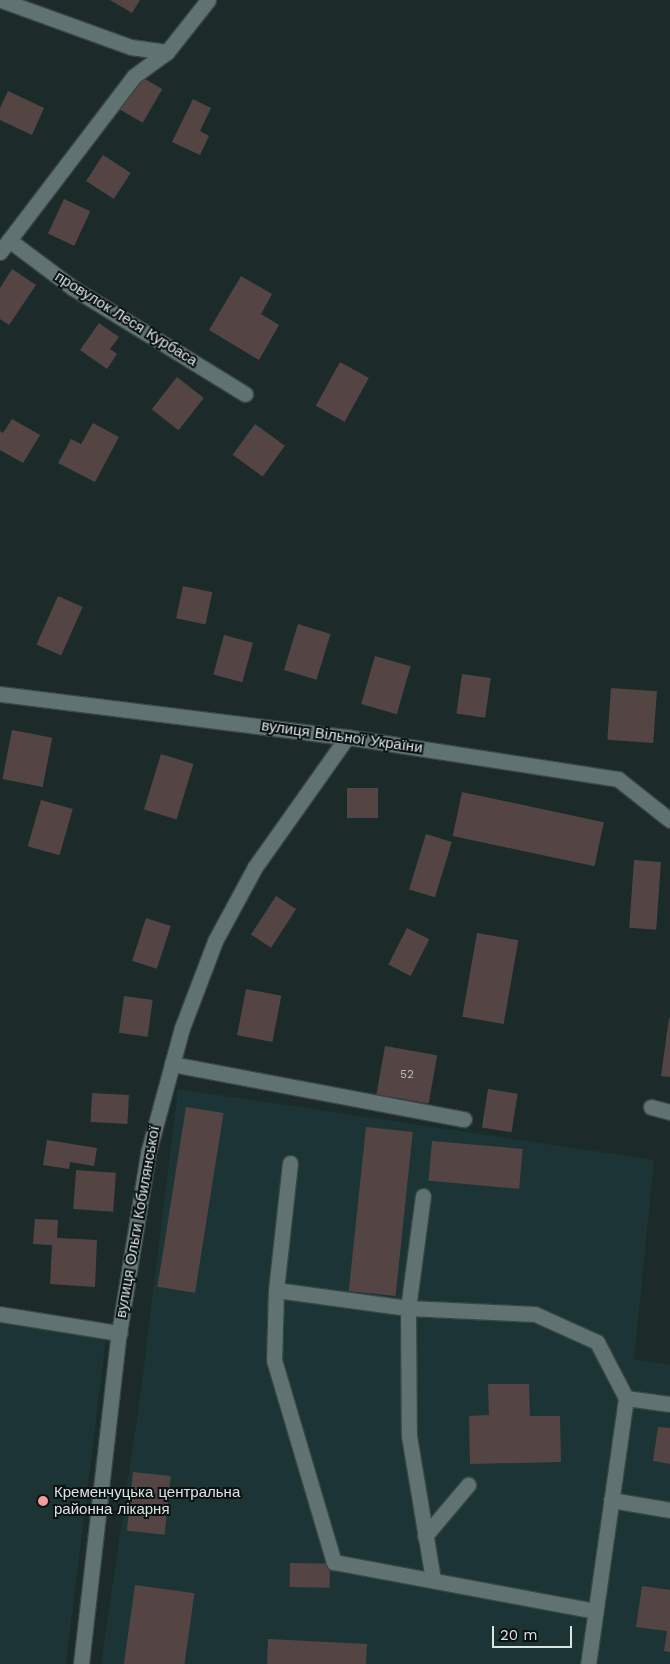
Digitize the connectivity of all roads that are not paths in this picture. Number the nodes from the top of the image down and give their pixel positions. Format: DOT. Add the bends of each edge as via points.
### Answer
graph roads {
  1 [pos="1,0"];
  2 [pos="208,0"];
  3 [pos="167,52"];
  4 [pos="4,246"];
  5 [pos="245,394"];
  6 [pos="0,694"];
  7 [pos="347,737"];
  8 [pos="670,820"];
  9 [pos="172,1064"];
  10 [pos="651,1106"];
  11 [pos="670,1112"];
  12 [pos="464,1119"];
  13 [pos="290,1163"];
  14 [pos="422,1196"];
  15 [pos="276,1290"];
  16 [pos="408,1308"];
  17 [pos="0,1314"];
  18 [pos="118,1333"];
  19 [pos="626,1398"];
  20 [pos="670,1404"];
  21 [pos="468,1484"];
  22 [pos="611,1500"];
  23 [pos="670,1510"];
  24 [pos="425,1536"];
  25 [pos="433,1580"];
  26 [pos="595,1611"];
  27 [pos="81,1664"];
  28 [pos="588,1664"];
  1 -- 3 [label="street" via="131,47"];
  2 -- 3 [label="street"];
  3 -- 4 [label="street" via="134,76"];
  4 -- 5 [label="street, провулок Леся Курбаса"];
  6 -- 7 [label="street, вулиця Вільної України"];
  7 -- 8 [label="street, вулиця Вільної України" via="618,779"];
  7 -- 9 [label="street, вулиця Ольги Кобилянської" via="256,867 215,941"];
  9 -- 12 [label="street"];
  9 -- 18 [label="street, вулиця Ольги Кобилянської" via="148,1153"];
  10 -- 11 [label="street"];
  13 -- 15 [label="street"];
  14 -- 16 [label="street"];
  15 -- 16 [label="street"];
  15 -- 25 [label="street" via="274,1360 334,1562"];
  16 -- 19 [label="street" via="535,1314 597,1342"];
  16 -- 24 [label="street" via="409,1436"];
  17 -- 18 [label="street"];
  18 -- 27 [label="street, вулиця Ольги Кобилянської"];
  19 -- 20 [label="street"];
  19 -- 22 [label="street"];
  21 -- 24 [label="street"];
  22 -- 23 [label="street"];
  22 -- 26 [label="street"];
  24 -- 25 [label="street"];
  25 -- 26 [label="street"];
  26 -- 28 [label="street"];
}
